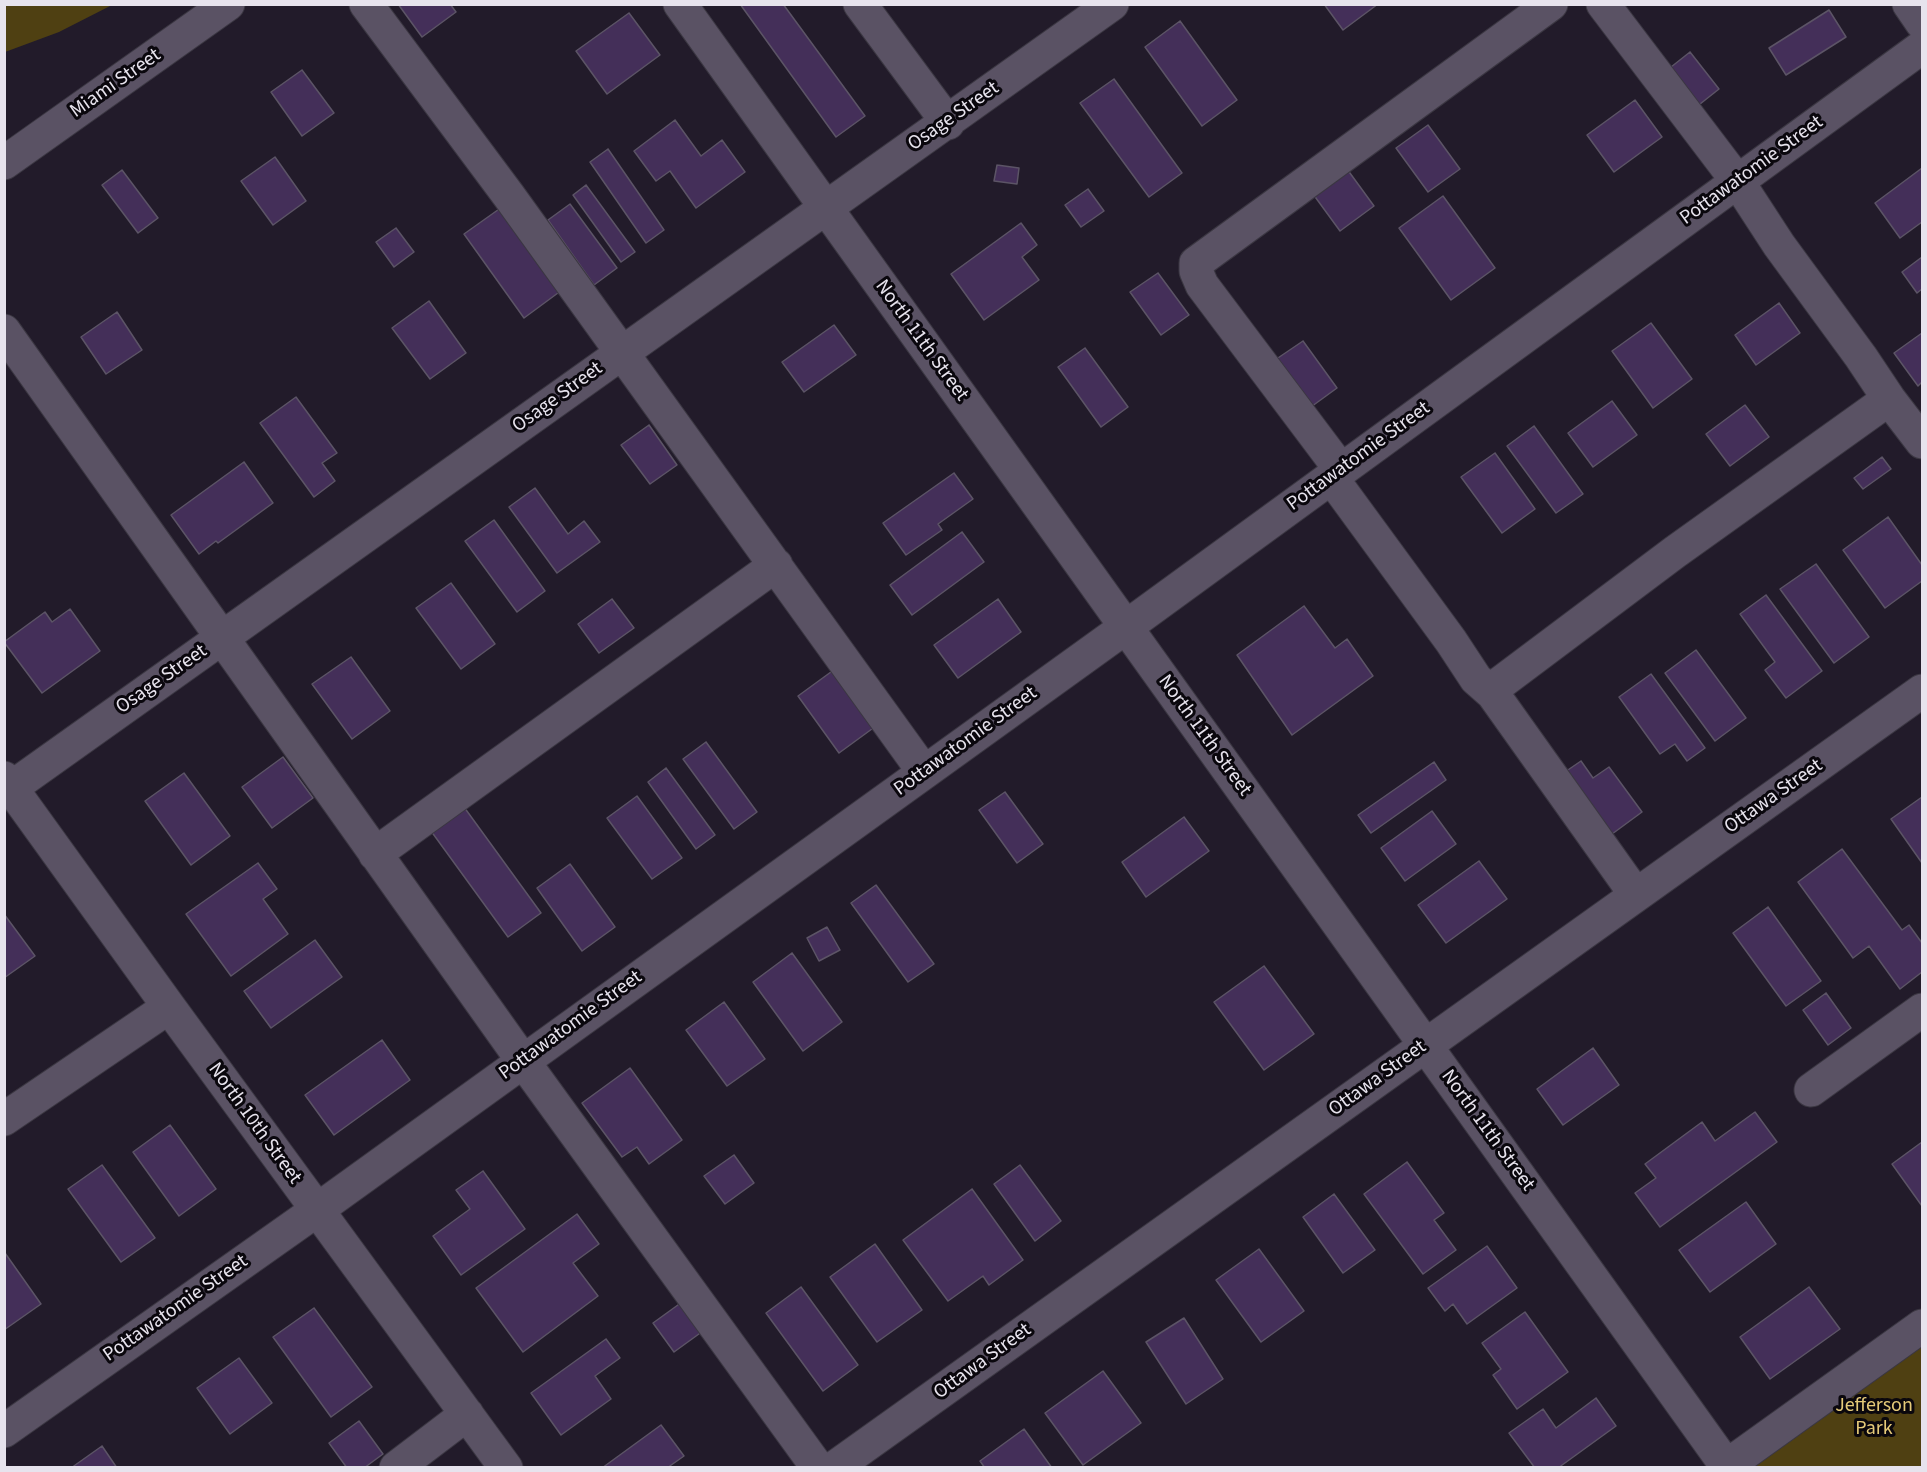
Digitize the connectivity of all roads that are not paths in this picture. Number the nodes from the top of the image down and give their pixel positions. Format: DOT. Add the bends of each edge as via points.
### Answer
graph roads {
  1 [pos="228,4"];
  2 [pos="366,4"];
  3 [pos="680,4"];
  4 [pos="860,4"];
  5 [pos="1112,4"];
  6 [pos="1551,4"];
  7 [pos="1603,4"];
  8 [pos="1909,4"];
  9 [pos="1923,23"];
  10 [pos="1923,47"];
  11 [pos="948,123"];
  12 [pos="4,163"];
  13 [pos="1738,182"];
  14 [pos="825,207"];
  15 [pos="4,331"];
  16 [pos="622,352"];
  17 [pos="1889,399"];
  18 [pos="1923,442"];
  19 [pos="1336,473"];
  20 [pos="776,565"];
  21 [pos="1126,627"];
  22 [pos="222,638"];
  23 [pos="1923,691"];
  24 [pos="1492,694"];
  25 [pos="924,772"];
  26 [pos="7,786"];
  27 [pos="375,854"];
  28 [pos="1636,895"];
  29 [pos="169,1007"];
  30 [pos="1923,1010"];
  31 [pos="1426,1045"];
  32 [pos="523,1061"];
  33 [pos="1811,1090"];
  34 [pos="4,1119"];
  35 [pos="317,1210"];
  36 [pos="1923,1326"];
  37 [pos="467,1414"];
  38 [pos="4,1431"];
  39 [pos="396,1467"];
  40 [pos="506,1467"];
  41 [pos="818,1467"];
  42 [pos="834,1467"];
  43 [pos="1726,1467"];
  1 -- 12 [label="street, Miami Street"];
  2 -- 16 [label="street"];
  3 -- 14 [label="street, North 11th Street"];
  4 -- 11 [label="street"];
  5 -- 11 [label="street, Osage Street"];
  6 -- 19 [label="street" via="1196,263 1202,285"];
  7 -- 13 [label="street"];
  8 -- 9 [label="street"];
  10 -- 13 [label="street, Pottawatomie Street"];
  11 -- 14 [label="street, Osage Street"];
  13 -- 17 [label="street"];
  13 -- 19 [label="street, Pottawatomie Street"];
  14 -- 16 [label="street, Osage Street"];
  14 -- 21 [label="street, North 11th Street"];
  15 -- 22 [label="street"];
  16 -- 20 [label="street"];
  16 -- 22 [label="street, Osage Street"];
  17 -- 18 [label="street"];
  17 -- 24 [label="street" via="1676,552 1495,687"];
  19 -- 21 [label="street, Pottawatomie Street"];
  19 -- 24 [label="street" via="1476,679"];
  20 -- 25 [label="street"];
  20 -- 27 [label="street"];
  21 -- 25 [label="street, Pottawatomie Street"];
  21 -- 31 [label="street, North 11th Street"];
  22 -- 26 [label="street, Osage Street"];
  22 -- 27 [label="street"];
  23 -- 28 [label="street, Ottawa Street"];
  24 -- 28 [label="street"];
  25 -- 32 [label="street, Pottawatomie Street"];
  26 -- 29 [label="street, North 10th Street"];
  27 -- 32 [label="street"];
  28 -- 31 [label="street, Ottawa Street"];
  29 -- 34 [label="street"];
  29 -- 35 [label="street, North 10th Street"];
  30 -- 33 [label="street"];
  31 -- 42 [label="street, Ottawa Street"];
  31 -- 43 [label="street, North 11th Street"];
  32 -- 35 [label="street, Pottawatomie Street"];
  32 -- 41 [label="street"];
  35 -- 37 [label="street, North 10th Street"];
  35 -- 38 [label="street, Pottawatomie Street"];
  36 -- 43 [label="street"];
  37 -- 39 [label="street"];
  37 -- 40 [label="street, North 10th Street"];
}
